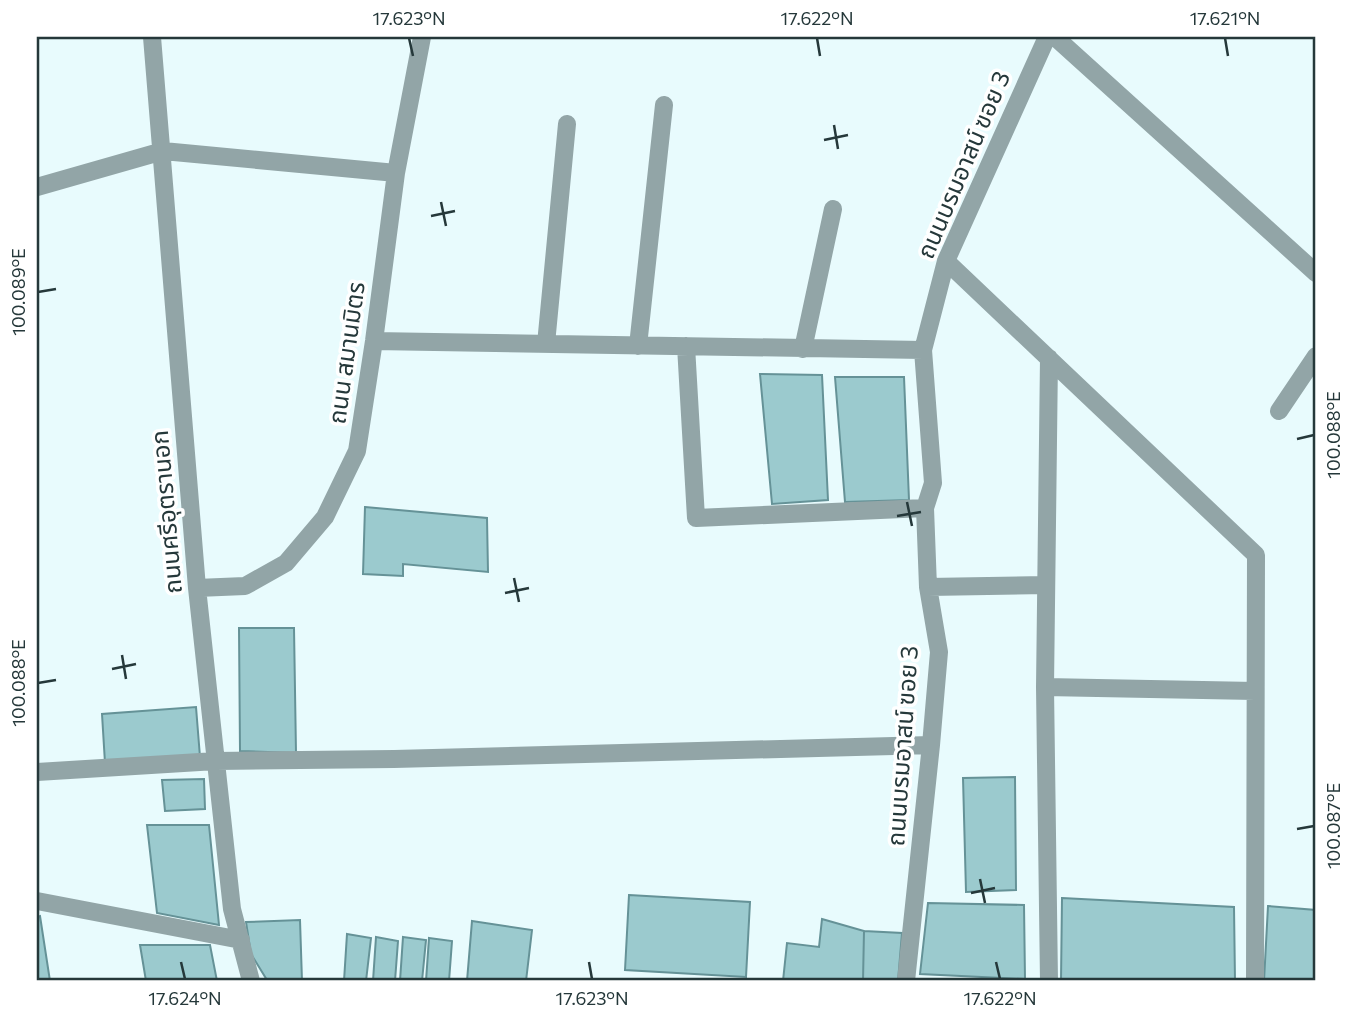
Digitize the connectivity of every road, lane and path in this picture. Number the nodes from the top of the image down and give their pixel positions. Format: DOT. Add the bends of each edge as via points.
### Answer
graph roads {
  1 [pos="152,37"];
  2 [pos="422,37"];
  3 [pos="1046,37"];
  4 [pos="1055,37"];
  5 [pos="664,105"];
  6 [pos="567,124"];
  7 [pos="163,151"];
  8 [pos="396,173"];
  9 [pos="37,187"];
  10 [pos="833,209"];
  11 [pos="947,261"];
  12 [pos="1316,274"];
  13 [pos="374,341"];
  14 [pos="546,344"];
  15 [pos="638,345"];
  16 [pos="686,346"];
  17 [pos="803,349"];
  18 [pos="923,350"];
  19 [pos="1316,356"];
  20 [pos="1049,358"];
  21 [pos="1279,411"];
  22 [pos="925,508"];
  23 [pos="1046,585"];
  24 [pos="928,587"];
  25 [pos="197,588"];
  26 [pos="1045,687"];
  27 [pos="1255,691"];
  28 [pos="931,746"];
  29 [pos="216,761"];
  30 [pos="37,772"];
  31 [pos="37,901"];
  32 [pos="241,940"];
  33 [pos="251,981"];
  34 [pos="906,981"];
  35 [pos="1049,981"];
  36 [pos="1255,981"];
  1 -- 7 [label="street, ถนนศรีอุตรานอก"];
  2 -- 8 [label="street, ถนน สมานมิตร"];
  3 -- 11 [label="street, ถนนบรมอาสน์ ฃอย 3"];
  4 -- 12 [label="street"];
  5 -- 15 [label="street"];
  6 -- 14 [label="street"];
  7 -- 8 [label="street"];
  7 -- 9 [label="street"];
  7 -- 25 [label="street, ถนนศรีอุตรานอก"];
  8 -- 13 [label="street, ถนน สมานมิตร"];
  10 -- 17 [label="street"];
  11 -- 18 [label="street, ถนนบรมอาสน์ ฃอย 3"];
  11 -- 20 [label="street"];
  13 -- 14 [label="street"];
  13 -- 25 [label="street, ถนน สมานมิตร" via="357,451 325,517 286,563 245,586"];
  14 -- 15 [label="street"];
  15 -- 16 [label="street"];
  16 -- 17 [label="street"];
  16 -- 22 [label="street" via="696,517"];
  17 -- 18 [label="street"];
  18 -- 22 [label="street, ถนนบรมอาสน์ ฃอย 3" via="933,483"];
  19 -- 21 [label="street"];
  20 -- 23 [label="street"];
  20 -- 27 [label="street" via="1255,555"];
  22 -- 24 [label="street, ถนนบรมอาสน์ ฃอย 3"];
  23 -- 24 [label="street"];
  23 -- 26 [label="street"];
  24 -- 28 [label="street, ถนนบรมอาสน์ ฃอย 3" via="939,652"];
  25 -- 29 [label="street, ถนนศรีอุตรานอก"];
  26 -- 27 [label="street"];
  26 -- 35 [label="street"];
  27 -- 36 [label="street"];
  28 -- 29 [label="street"];
  28 -- 34 [label="street, ถนนบรมอาสน์ ฃอย 3"];
  29 -- 30 [label="street"];
  29 -- 32 [label="street, ถนนศรีอุตรานอก" via="232,909"];
  31 -- 32 [label="street"];
  32 -- 33 [label="street, ถนนศรีอุตรานอก"];
}
